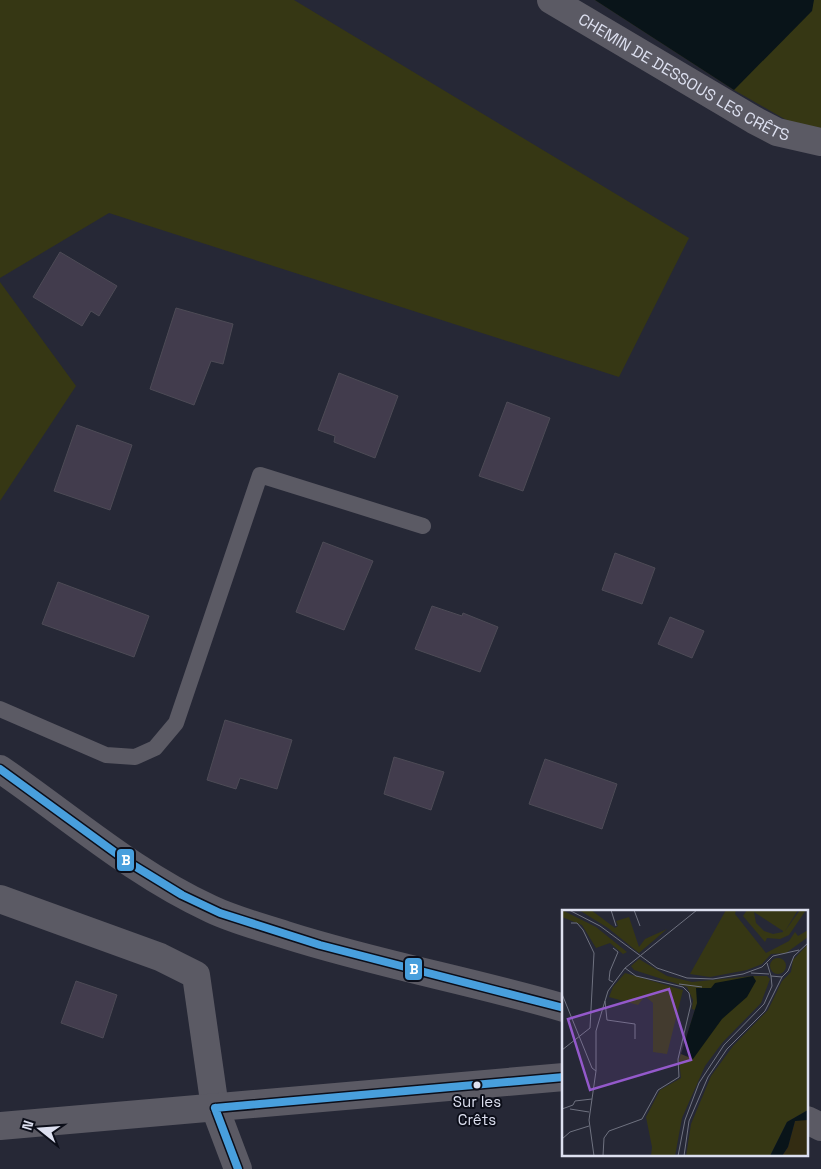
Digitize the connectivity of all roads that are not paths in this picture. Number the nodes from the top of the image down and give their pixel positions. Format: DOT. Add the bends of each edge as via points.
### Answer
graph roads {
  1 [pos="550,0"];
  2 [pos="821,142"];
  3 [pos="423,526"];
  4 [pos="0,709"];
  5 [pos="0,770"];
  6 [pos="0,899"];
  7 [pos="562,1007"];
  8 [pos="562,1077"];
  9 [pos="215,1108"];
  10 [pos="808,1120"];
  11 [pos="0,1126"];
  12 [pos="821,1127"];
  13 [pos="238,1169"];
  1 -- 2 [label="street, CHEMIN DE DESSOUS LES CRÊTS" via="769,128"];
  3 -- 4 [label="lane" via="260,475 176,723 155,748 135,758 106,755"];
  5 -- 7 [label="street" via="125,860 213,910 330,949"];
  6 -- 9 [label="street" via="160,957 196,975"];
  8 -- 9 [label="street"];
  9 -- 11 [label="street"];
  9 -- 13 [label="street"];
  10 -- 12 [label="street"];
}
